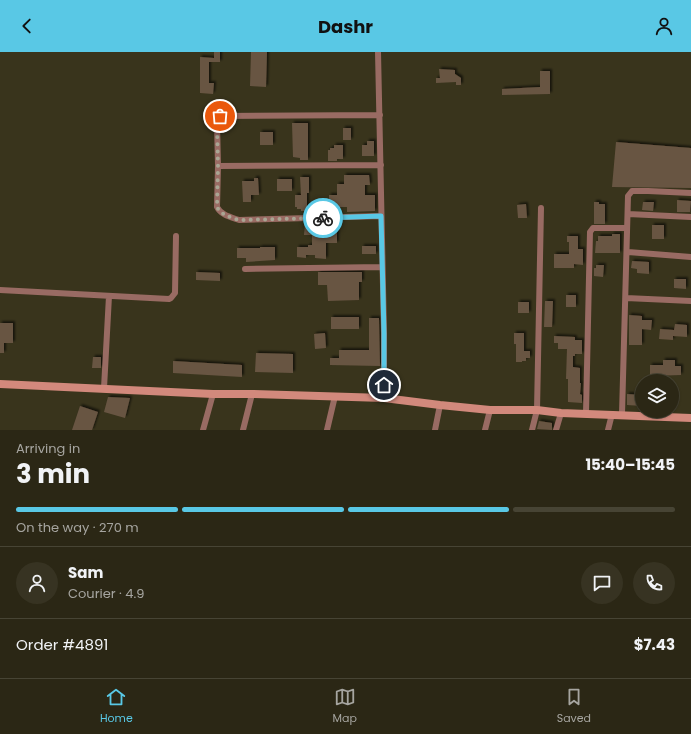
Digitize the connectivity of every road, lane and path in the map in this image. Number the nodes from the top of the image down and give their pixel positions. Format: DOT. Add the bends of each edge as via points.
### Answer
graph roads {
  1 [pos="378,52"];
  2 [pos="380,115"];
  3 [pos="381,165"];
  4 [pos="218,166"];
  5 [pos="691,193"];
  6 [pos="542,208"];
  7 [pos="628,214"];
  8 [pos="381,216"];
  9 [pos="691,217"];
  10 [pos="627,228"];
  11 [pos="176,236"];
  12 [pos="628,252"];
  13 [pos="691,257"];
  14 [pos="382,267"];
  15 [pos="245,269"];
  16 [pos="0,290"];
  17 [pos="109,296"];
  18 [pos="626,298"];
  19 [pos="691,301"];
  20 [pos="0,384"];
  21 [pos="104,388"];
  22 [pos="213,394"];
  23 [pos="252,394"];
  24 [pos="335,396"];
  25 [pos="384,398"];
  26 [pos="440,405"];
  27 [pos="490,410"];
  28 [pos="537,410"];
  29 [pos="561,413"];
  30 [pos="586,413"];
  31 [pos="612,414"];
  32 [pos="622,414"];
  33 [pos="691,418"];
  34 [pos="203,430"];
  35 [pos="243,430"];
  36 [pos="327,430"];
  37 [pos="435,430"];
  38 [pos="485,430"];
  39 [pos="532,430"];
  40 [pos="556,430"];
  41 [pos="608,430"];
  1 -- 2 [label="street"];
  2 -- 3 [label="street"];
  2 -- 4 [label="street" via="222,116 218,118 217,123"];
  3 -- 4 [label="street"];
  3 -- 8 [label="street"];
  4 -- 8 [label="street" via="217,207 223,214 239,220"];
  5 -- 7 [label="street" via="632,191 628,196"];
  6 -- 28 [label="street"];
  7 -- 9 [label="street"];
  7 -- 10 [label="street"];
  8 -- 14 [label="street"];
  10 -- 12 [label="street"];
  10 -- 30 [label="street" via="593,228 590,232"];
  11 -- 17 [label="street" via="175,293 172,298"];
  12 -- 13 [label="street"];
  12 -- 18 [label="street"];
  14 -- 15 [label="street"];
  14 -- 25 [label="street"];
  16 -- 17 [label="street"];
  17 -- 21 [label="street"];
  18 -- 19 [label="street"];
  18 -- 32 [label="street"];
  20 -- 21 [label="street"];
  21 -- 22 [label="street"];
  22 -- 23 [label="street"];
  22 -- 34 [label="street"];
  23 -- 24 [label="street"];
  23 -- 35 [label="street"];
  24 -- 25 [label="street"];
  24 -- 36 [label="street"];
  25 -- 26 [label="street"];
  26 -- 27 [label="street"];
  26 -- 37 [label="street"];
  27 -- 28 [label="street"];
  27 -- 38 [label="street"];
  28 -- 29 [label="street"];
  28 -- 39 [label="street"];
  29 -- 30 [label="street"];
  29 -- 40 [label="street"];
  30 -- 31 [label="street"];
  31 -- 32 [label="street"];
  31 -- 41 [label="street"];
  32 -- 33 [label="street"];
}
